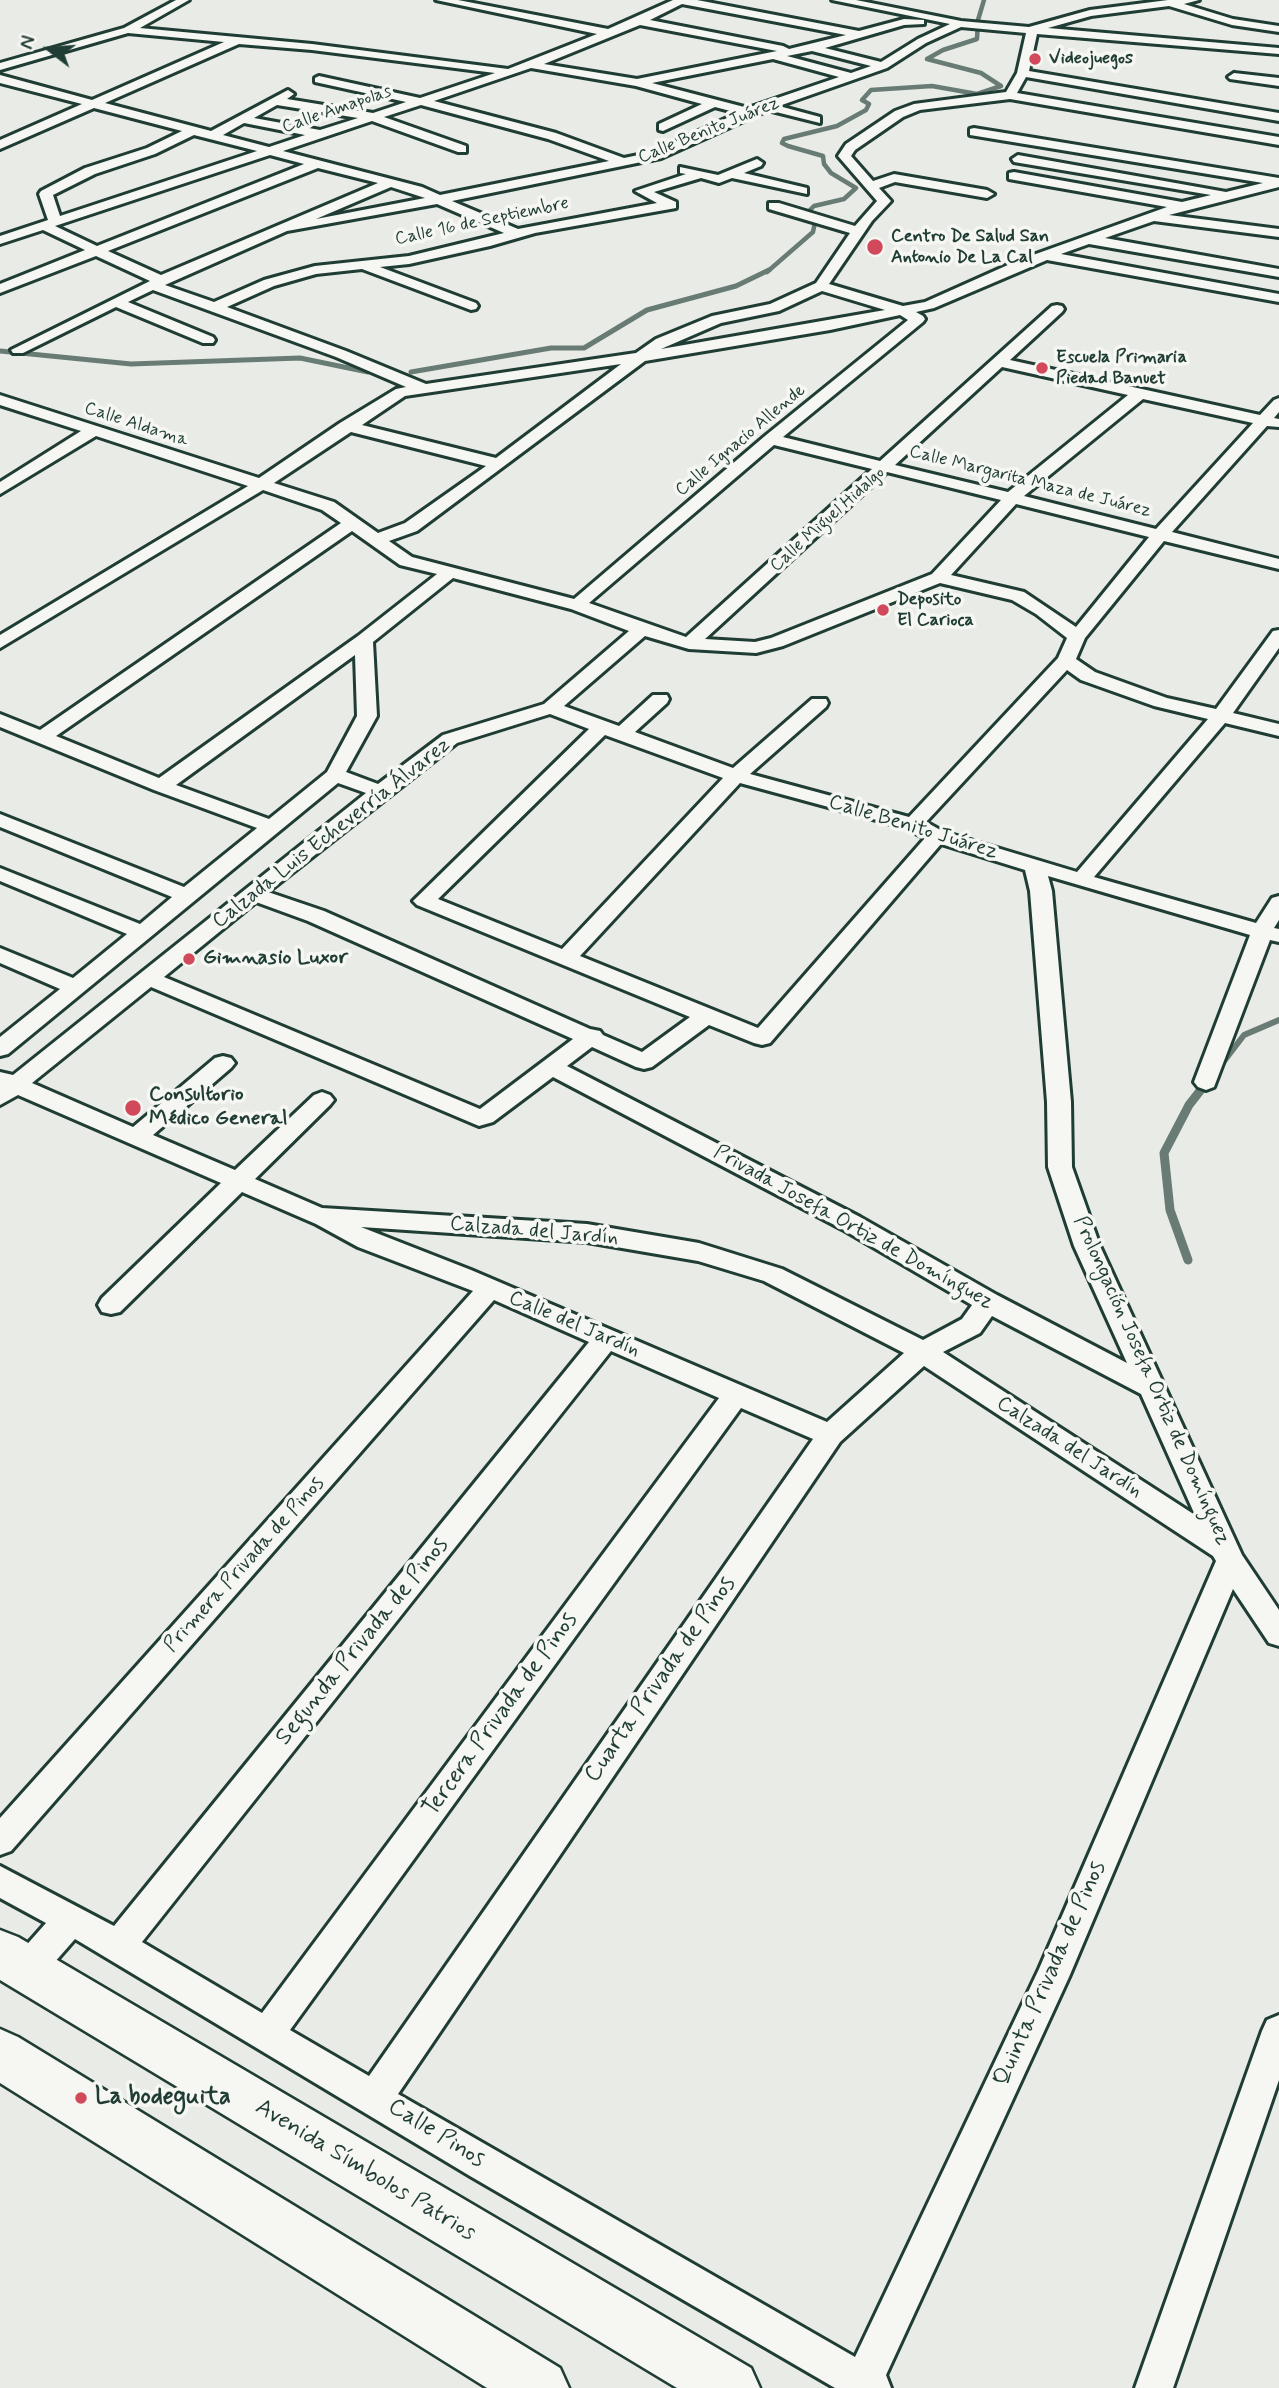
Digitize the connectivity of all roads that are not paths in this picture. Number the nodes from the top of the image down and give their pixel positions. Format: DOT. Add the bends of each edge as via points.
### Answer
graph roads {
  1 [pos="441,0"];
  2 [pos="661,0"];
  3 [pos="837,0"];
  4 [pos="1098,0"];
  5 [pos="1194,0"];
  6 [pos="680,1"];
  7 [pos="153,2"];
  8 [pos="179,2"];
  9 [pos="1166,3"];
  10 [pos="1138,4"];
  11 [pos="1090,12"];
  12 [pos="954,19"];
  13 [pos="639,21"];
  14 [pos="1033,29"];
  15 [pos="1279,29"];
  16 [pos="128,30"];
  17 [pos="609,33"];
  18 [pos="861,34"];
  19 [pos="241,39"];
  20 [pos="811,48"];
  21 [pos="794,51"];
  22 [pos="1279,51"];
  23 [pos="773,55"];
  24 [pos="355,62"];
  25 [pos="530,65"];
  26 [pos="0,66"];
  27 [pos="883,66"];
  28 [pos="511,71"];
  29 [pos="1023,73"];
  30 [pos="1234,77"];
  31 [pos="852,78"];
  32 [pos="0,79"];
  33 [pos="482,80"];
  34 [pos="1279,82"];
  35 [pos="637,83"];
  36 [pos="308,85"];
  37 [pos="1264,93"];
  38 [pos="1010,95"];
  39 [pos="1279,95"];
  40 [pos="422,100"];
  41 [pos="274,101"];
  42 [pos="96,102"];
  43 [pos="713,103"];
  44 [pos="768,106"];
  45 [pos="749,112"];
  46 [pos="370,116"];
  47 [pos="1279,117"];
  48 [pos="241,119"];
  49 [pos="816,120"];
  50 [pos="663,127"];
  51 [pos="196,129"];
  52 [pos="974,132"];
  53 [pos="215,134"];
  54 [pos="319,135"];
  55 [pos="1081,137"];
  56 [pos="1279,141"];
  57 [pos="0,145"];
  58 [pos="462,149"];
  59 [pos="275,150"];
  60 [pos="646,158"];
  61 [pos="1018,159"];
  62 [pos="318,163"];
  63 [pos="628,163"];
  64 [pos="757,163"];
  65 [pos="1279,169"];
  66 [pos="701,174"];
  67 [pos="732,174"];
  68 [pos="1014,176"];
  69 [pos="1279,182"];
  70 [pos="390,183"];
  71 [pos="817,184"];
  72 [pos="870,186"];
  73 [pos="802,191"];
  74 [pos="987,194"];
  75 [pos="1238,194"];
  76 [pos="1279,197"];
  77 [pos="440,199"];
  78 [pos="1183,206"];
  79 [pos="1152,217"];
  80 [pos="50,224"];
  81 [pos="288,227"];
  82 [pos="859,231"];
  83 [pos="1110,233"];
  84 [pos="1279,233"];
  85 [pos="517,234"];
  86 [pos="0,240"];
  87 [pos="1089,240"];
  88 [pos="96,250"];
  89 [pos="1047,256"];
  90 [pos="1279,258"];
  91 [pos="363,265"];
  92 [pos="1279,273"];
  93 [pos="157,283"];
  94 [pos="821,286"];
  95 [pos="0,289"];
  96 [pos="1279,298"];
  97 [pos="116,302"];
  98 [pos="471,306"];
  99 [pos="213,308"];
  100 [pos="873,309"];
  101 [pos="1058,309"];
  102 [pos="903,311"];
  103 [pos="208,340"];
  104 [pos="18,350"];
  105 [pos="640,357"];
  106 [pos="998,362"];
  107 [pos="423,388"];
  108 [pos="1138,394"];
  109 [pos="0,400"];
  110 [pos="1279,403"];
  111 [pos="1271,422"];
  112 [pos="346,426"];
  113 [pos="93,431"];
  114 [pos="771,439"];
  115 [pos="499,464"];
  116 [pos="886,467"];
  117 [pos="260,486"];
  118 [pos="0,489"];
  119 [pos="1013,497"];
  120 [pos="354,522"];
  121 [pos="1161,534"];
  122 [pos="375,540"];
  123 [pos="1279,564"];
  124 [pos="448,574"];
  125 [pos="938,578"];
  126 [pos="577,605"];
  127 [pos="642,629"];
  128 [pos="1279,635"];
  129 [pos="1077,637"];
  130 [pos="364,639"];
  131 [pos="0,643"];
  132 [pos="689,644"];
  133 [pos="1066,660"];
  134 [pos="660,699"];
  135 [pos="819,703"];
  136 [pos="551,708"];
  137 [pos="1221,716"];
  138 [pos="0,720"];
  139 [pos="1279,730"];
  140 [pos="611,732"];
  141 [pos="42,737"];
  142 [pos="335,775"];
  143 [pos="736,776"];
  144 [pos="161,786"];
  145 [pos="380,792"];
  146 [pos="0,820"];
  147 [pos="913,824"];
  148 [pos="272,827"];
  149 [pos="937,836"];
  150 [pos="1034,864"];
  151 [pos="0,874"];
  152 [pos="1081,880"];
  153 [pos="253,894"];
  154 [pos="187,896"];
  155 [pos="1279,902"];
  156 [pos="142,932"];
  157 [pos="1271,932"];
  158 [pos="0,955"];
  159 [pos="566,958"];
  160 [pos="148,978"];
  161 [pos="75,987"];
  162 [pos="708,1015"];
  163 [pos="0,1022"];
  164 [pos="21,1032"];
  165 [pos="592,1036"];
  166 [pos="0,1049"];
  167 [pos="223,1063"];
  168 [pos="551,1067"];
  169 [pos="1206,1082"];
  170 [pos="5,1087"];
  171 [pos="322,1100"];
  172 [pos="136,1137"];
  173 [pos="238,1181"];
  174 [pos="319,1216"];
  175 [pos="490,1288"];
  176 [pos="988,1302"];
  177 [pos="111,1306"];
  178 [pos="606,1339"];
  179 [pos="922,1352"];
  180 [pos="1154,1389"];
  181 [pos="736,1395"];
  182 [pos="830,1435"];
  183 [pos="1227,1554"];
  184 [pos="1279,1634"];
  185 [pos="0,1842"];
  186 [pos="0,1881"];
  187 [pos="71,1919"];
  188 [pos="120,1946"];
  189 [pos="13,1961"];
  190 [pos="1279,2031"];
  191 [pos="265,2036"];
  192 [pos="0,2054"];
  193 [pos="376,2097"];
  194 [pos="868,2385"];
  195 [pos="540,2388"];
  196 [pos="731,2388"];
  197 [pos="1154,2388"];
  1 -- 17 [label="street"];
  2 -- 6 [label="street"];
  3 -- 12 [label="street"];
  4 -- 11 [label="street" via="1086,9"];
  5 -- 9 [label="street"];
  6 -- 13 [label="street, Calle Amapolas"];
  6 -- 18 [label="street"];
  7 -- 8 [label="street"];
  8 -- 16 [label="street"];
  9 -- 10 [label="street"];
  9 -- 15 [label="street" via="1232,22"];
  10 -- 11 [label="street"];
  11 -- 14 [label="street"];
  12 -- 14 [label="street"];
  12 -- 18 [label="street" via="904,22"];
  12 -- 27 [label="street, Calle Benito Juárez"];
  13 -- 17 [label="street, Calle Amapolas"];
  13 -- 21 [label="street"];
  14 -- 22 [label="street"];
  14 -- 29 [label="street"];
  16 -- 19 [label="street"];
  16 -- 26 [label="street"];
  17 -- 25 [label="street, Calle Amapolas"];
  18 -- 20 [label="street"];
  19 -- 24 [label="street"];
  19 -- 42 [label="street"];
  20 -- 21 [label="street"];
  20 -- 27 [label="street"];
  21 -- 23 [label="street"];
  23 -- 31 [label="street"];
  23 -- 35 [label="street"];
  24 -- 28 [label="street"];
  24 -- 33 [label="street"];
  24 -- 36 [label="street"];
  25 -- 28 [label="street, Calle Amapolas"];
  25 -- 35 [label="street"];
  27 -- 31 [label="street, Calle Benito Juárez"];
  28 -- 33 [label="street, Calle Amapolas"];
  29 -- 38 [label="street"];
  29 -- 47 [label="street"];
  30 -- 34 [label="street"];
  31 -- 44 [label="street, Calle Benito Juárez"];
  32 -- 42 [label="street"];
  33 -- 40 [label="street, Calle Amapolas"];
  35 -- 43 [label="street"];
  36 -- 40 [label="street"];
  36 -- 41 [label="street"];
  37 -- 39 [label="street"];
  38 -- 56 [label="street"];
  38 -- 72 [label="street" via="931,103 898,114 844,156"];
  40 -- 46 [label="street, Calle Amapolas"];
  40 -- 63 [label="street" via="552,136"];
  41 -- 46 [label="street"];
  41 -- 48 [label="street"];
  42 -- 51 [label="street"];
  42 -- 57 [label="street"];
  43 -- 45 [label="street"];
  43 -- 50 [label="street"];
  44 -- 45 [label="street, Calle Benito Juárez"];
  44 -- 49 [label="street"];
  45 -- 60 [label="street, Calle Benito Juárez"];
  46 -- 54 [label="street, Calle Amapolas"];
  46 -- 58 [label="street"];
  48 -- 53 [label="street"];
  48 -- 54 [label="street"];
  51 -- 53 [label="street"];
  51 -- 80 [label="street" via="151,151 90,171 46,194"];
  52 -- 69 [label="street"];
  53 -- 59 [label="street"];
  54 -- 59 [label="street, Calle Amapolas"];
  55 -- 65 [label="street"];
  59 -- 62 [label="street"];
  59 -- 80 [label="street, Calle Amapolas"];
  60 -- 63 [label="street, Calle Benito Juárez"];
  60 -- 66 [label="street"];
  61 -- 75 [label="street"];
  62 -- 70 [label="street"];
  62 -- 88 [label="street"];
  63 -- 77 [label="street, Calle Benito Juárez"];
  64 -- 67 [label="street"];
  66 -- 67 [label="street" via="719,179"];
  66 -- 85 [label="street, Calle 16 de Septiembre" via="642,191 671,205"];
  67 -- 73 [label="street"];
  68 -- 78 [label="street"];
  69 -- 75 [label="street"];
  70 -- 77 [label="street"];
  70 -- 81 [label="street, Calle Benito Juárez"];
  71 -- 73 [label="street"];
  72 -- 74 [label="street" via="894,178"];
  72 -- 82 [label="street" via="884,201"];
  73 -- 82 [label="street" via="774,206"];
  75 -- 76 [label="street"];
  75 -- 78 [label="street"];
  77 -- 81 [label="street, Calle Benito Juárez"];
  77 -- 85 [label="street"];
  78 -- 79 [label="street"];
  79 -- 83 [label="street"];
  79 -- 84 [label="street"];
  80 -- 86 [label="street, Calle Amapolas"];
  80 -- 88 [label="street"];
  81 -- 93 [label="street, Calle Benito Juárez"];
  82 -- 94 [label="street"];
  83 -- 87 [label="street"];
  83 -- 90 [label="street"];
  85 -- 91 [label="street, Calle 16 de Septiembre" via="409,260"];
  87 -- 89 [label="street"];
  87 -- 92 [label="street"];
  88 -- 93 [label="street"];
  88 -- 95 [label="street"];
  89 -- 96 [label="street"];
  89 -- 102 [label="street" via="929,305"];
  91 -- 98 [label="street"];
  91 -- 99 [label="street, Calle 16 de Septiembre" via="282,279"];
  93 -- 97 [label="street, Calle Benito Juárez"];
  93 -- 99 [label="street"];
  94 -- 100 [label="street"];
  94 -- 105 [label="street" via="774,308 718,319 661,342"];
  97 -- 103 [label="street"];
  97 -- 104 [label="street, Calle Benito Juárez"];
  99 -- 107 [label="street"];
  100 -- 102 [label="street"];
  100 -- 105 [label="street"];
  101 -- 106 [label="street, Calle Miguel Hidalgo"];
  102 -- 114 [label="street, Calle Ignacio Allende" via="918,319"];
  105 -- 107 [label="street"];
  105 -- 115 [label="street"];
  106 -- 108 [label="street"];
  106 -- 116 [label="street, Calle Miguel Hidalgo"];
  107 -- 112 [label="street" via="401,392"];
  108 -- 111 [label="street"];
  108 -- 119 [label="street"];
  109 -- 113 [label="street, Calle Aldama"];
  110 -- 111 [label="street"];
  111 -- 121 [label="street"];
  112 -- 115 [label="street"];
  112 -- 117 [label="street"];
  113 -- 117 [label="street, Calle Aldama"];
  113 -- 118 [label="street"];
  114 -- 116 [label="street, Calle Margarita Maza de Juárez"];
  114 -- 126 [label="street, Calle Ignacio Allende"];
  115 -- 122 [label="street" via="411,527"];
  116 -- 119 [label="street, Calle Margarita Maza de Juárez"];
  116 -- 132 [label="street, Calle Miguel Hidalgo"];
  117 -- 120 [label="street, Calle Aldama" via="328,506"];
  117 -- 131 [label="street"];
  119 -- 121 [label="street, Calle Margarita Maza de Juárez"];
  119 -- 125 [label="street"];
  120 -- 122 [label="street, Calle Aldama"];
  120 -- 141 [label="street"];
  121 -- 123 [label="street, Calle Margarita Maza de Juárez"];
  121 -- 129 [label="street"];
  122 -- 124 [label="street, Calle Aldama" via="406,561"];
  124 -- 126 [label="street, Calle Aldama"];
  124 -- 130 [label="street"];
  125 -- 129 [label="street" via="1018,596"];
  125 -- 132 [label="street, Calle Aldama" via="756,648"];
  126 -- 127 [label="street, Calle Aldama"];
  127 -- 132 [label="street, Calle Aldama"];
  127 -- 136 [label="street"];
  128 -- 137 [label="street"];
  129 -- 133 [label="street"];
  130 -- 142 [label="street" via="367,716"];
  130 -- 144 [label="street"];
  133 -- 137 [label="street" via="1088,676 1122,689"];
  133 -- 147 [label="street"];
  134 -- 140 [label="street"];
  135 -- 143 [label="street"];
  136 -- 140 [label="street, Calle Benito Juárez"];
  136 -- 145 [label="street, Calzada Luis Echeverría Álvarez" via="450,739"];
  137 -- 139 [label="street"];
  137 -- 152 [label="street"];
  138 -- 141 [label="street"];
  140 -- 143 [label="street, Calle Benito Juárez"];
  140 -- 159 [label="street" via="424,901"];
  141 -- 144 [label="street"];
  142 -- 145 [label="street"];
  142 -- 148 [label="street, Calzada Luis Echeverría Álvarez"];
  143 -- 147 [label="street, Calle Benito Juárez"];
  143 -- 159 [label="street"];
  144 -- 148 [label="street"];
  145 -- 153 [label="street, Calzada Luis Echeverría Álvarez"];
  146 -- 154 [label="street"];
  147 -- 149 [label="street, Calle Benito Juárez"];
  148 -- 154 [label="street, Calzada Luis Echeverría Álvarez"];
  149 -- 150 [label="street, Calle Benito Juárez"];
  149 -- 162 [label="street" via="762,1038"];
  150 -- 152 [label="street, Calle Benito Juárez"];
  150 -- 180 [label="street, Prolongación Josefa Ortiz de Domínguez" via="1041,891 1060,1167 1087,1246"];
  151 -- 156 [label="street"];
  152 -- 157 [label="street, Calle Benito Juárez"];
  153 -- 160 [label="street, Calzada Luis Echeverría Álvarez"];
  153 -- 165 [label="street" via="316,916"];
  154 -- 156 [label="street, Calzada Luis Echeverría Álvarez"];
  155 -- 157 [label="street"];
  156 -- 161 [label="street, Calzada Luis Echeverría Álvarez"];
  157 -- 169 [label="street"];
  158 -- 161 [label="street"];
  159 -- 162 [label="street"];
  160 -- 168 [label="street" via="478,1118"];
  160 -- 170 [label="street, Calzada Luis Echeverría Álvarez"];
  161 -- 164 [label="street, Calzada Luis Echeverría Álvarez"];
  162 -- 165 [label="street" via="644,1062"];
  163 -- 164 [label="street"];
  164 -- 166 [label="street, Calzada Luis Echeverría Álvarez"];
  165 -- 168 [label="street"];
  167 -- 172 [label="street"];
  168 -- 176 [label="street, Privada Josefa Ortiz de Domínguez" via="851,1223"];
  170 -- 172 [label="street, Calzada del Jardín"];
  171 -- 173 [label="street"];
  172 -- 173 [label="street, Calzada del Jardín"];
  173 -- 174 [label="street, Calzada del Jardín"];
  173 -- 177 [label="street"];
  174 -- 175 [label="street, Calle del Jardín" via="367,1241"];
  174 -- 179 [label="street, Calzada del Jardín" via="587,1233 699,1252 773,1275"];
  175 -- 178 [label="street, Calle del Jardín"];
  175 -- 185 [label="street, Primera Privada de Pinos"];
  176 -- 179 [label="street, Cuarta Privada de Pinos" via="971,1326"];
  176 -- 180 [label="street, Privada Josefa Ortiz de Domínguez"];
  178 -- 181 [label="street, Calle del Jardín"];
  178 -- 188 [label="street, Segunda Privada de Pinos"];
  179 -- 182 [label="street, Cuarta Privada de Pinos"];
  179 -- 183 [label="street, Calzada del Jardín"];
  180 -- 183 [label="street, Prolongación Josefa Ortiz de Domínguez"];
  181 -- 182 [label="street, Calle del Jardín"];
  181 -- 191 [label="street, Tercera Privada de Pinos"];
  182 -- 193 [label="street, Cuarta Privada de Pinos"];
  183 -- 184 [label="street, Prolongación Josefa Ortiz de Domínguez"];
  183 -- 194 [label="street, Quinta Privada de Pinos" via="1052,1977"];
  186 -- 187 [label="street, Calle Pinos"];
  187 -- 188 [label="street, Calle Pinos"];
  187 -- 189 [label="street"];
  188 -- 191 [label="street, Calle Pinos"];
  189 -- 196 [label="highway, Avenida Símbolos Patrios"];
  190 -- 197 [label="street"];
  191 -- 193 [label="street, Calle Pinos"];
  192 -- 195 [label="highway"];
  193 -- 194 [label="street, Calle Pinos" via="483,2164"];
}
